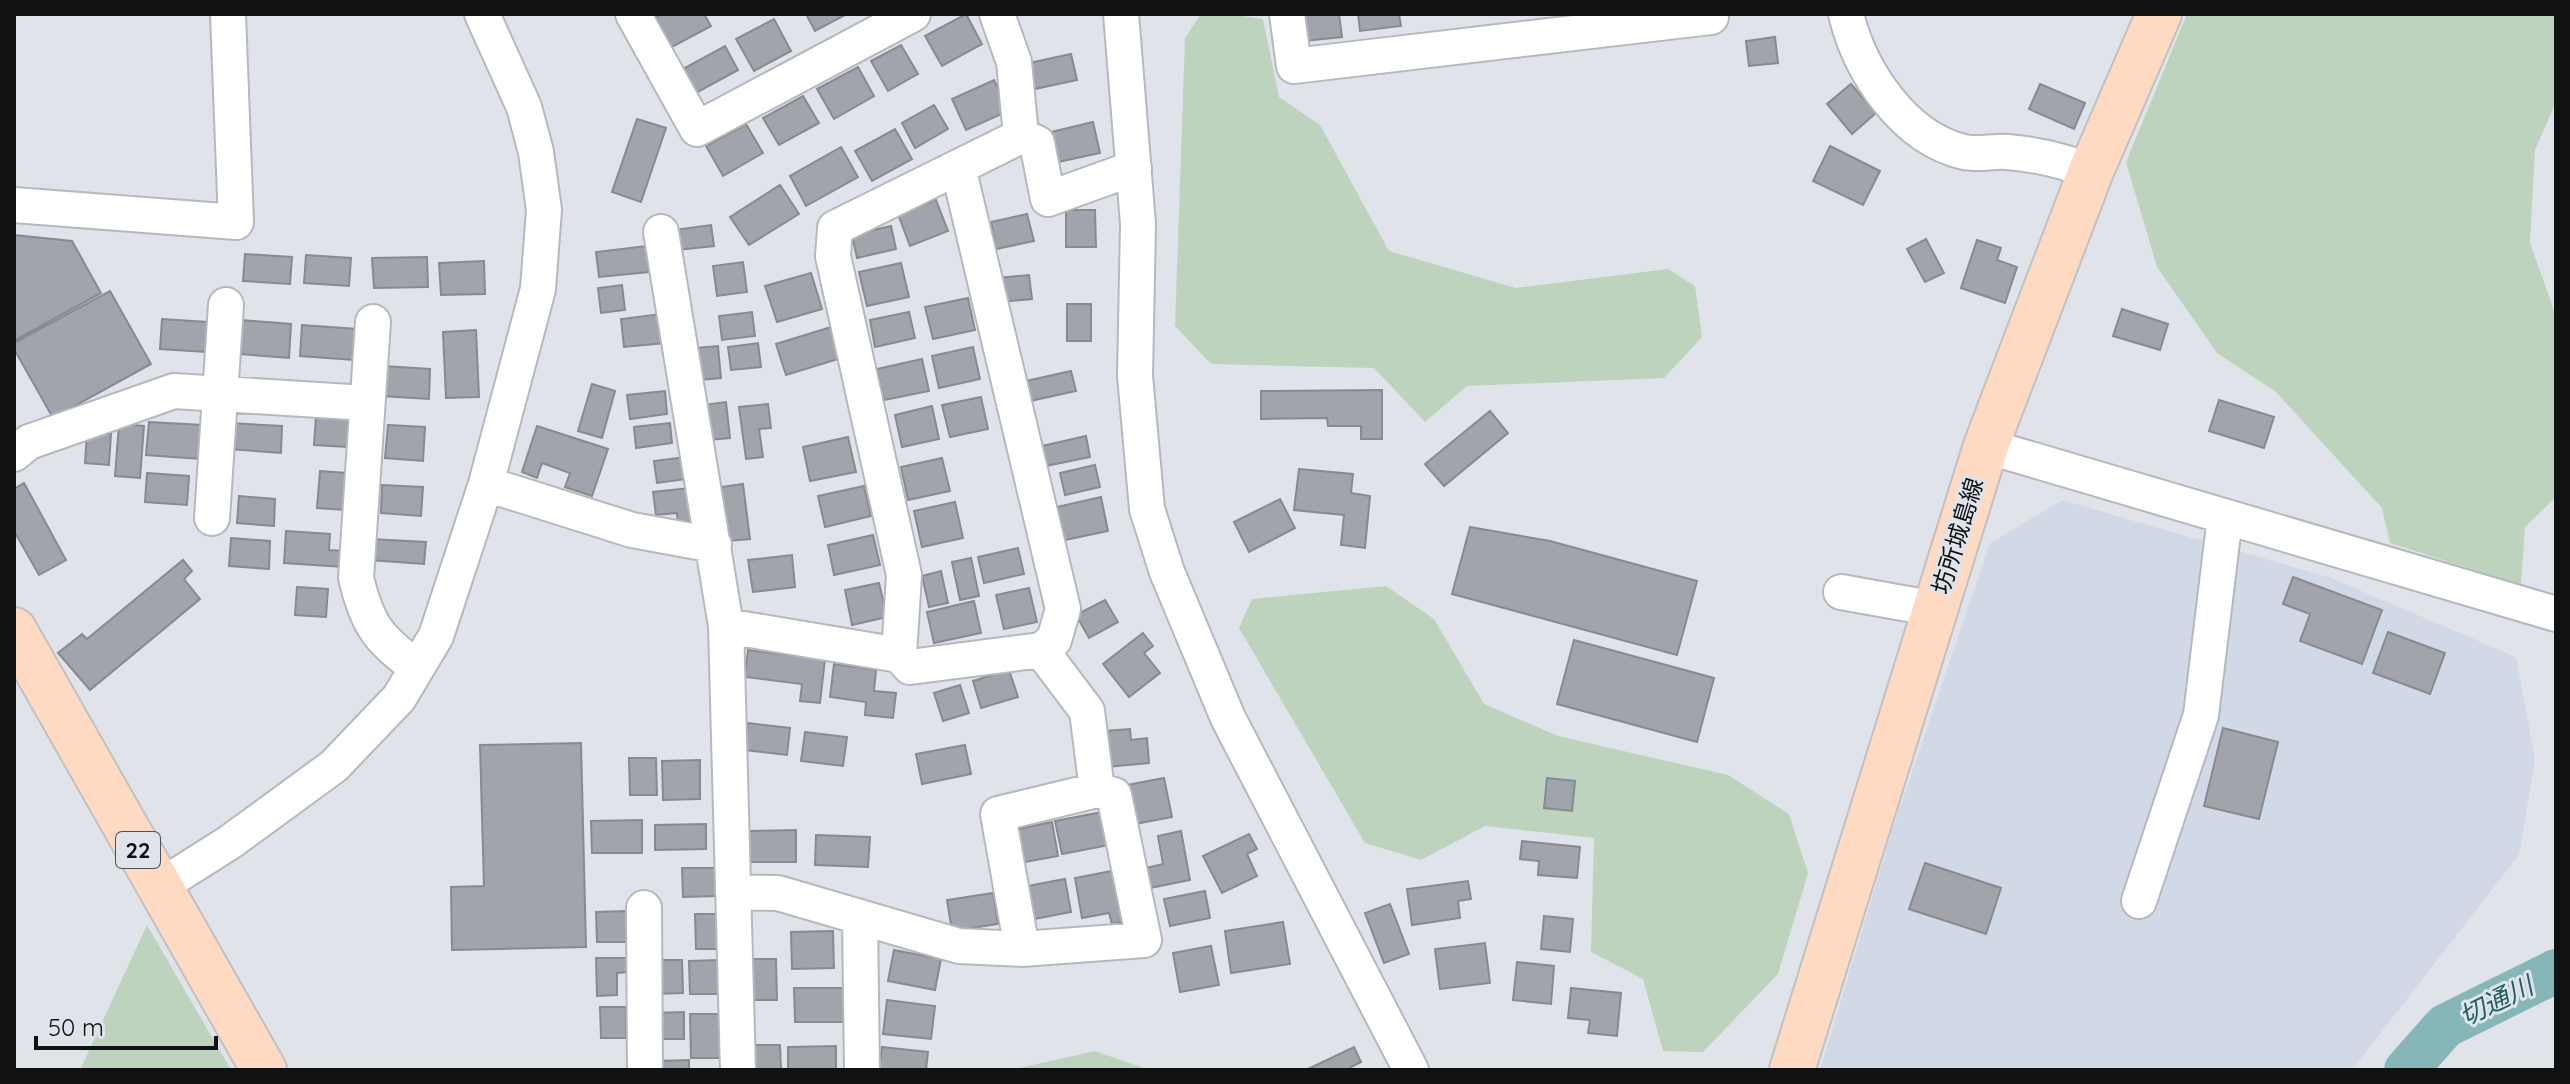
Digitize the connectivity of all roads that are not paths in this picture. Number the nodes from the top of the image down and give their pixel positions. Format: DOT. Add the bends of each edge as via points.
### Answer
graph roads {
  1 [pos="228,14"];
  2 [pos="482,14"];
  3 [pos="633,14"];
  4 [pos="913,14"];
  5 [pos="997,14"];
  6 [pos="1121,14"];
  7 [pos="1287,14"];
  8 [pos="1711,14"];
  9 [pos="1846,14"];
  10 [pos="2159,14"];
  11 [pos="1021,136"];
  12 [pos="958,167"];
  13 [pos="1134,168"];
  14 [pos="2091,171"];
  15 [pos="14,205"];
  16 [pos="661,232"];
  17 [pos="226,305"];
  18 [pos="373,322"];
  19 [pos="220,394"];
  20 [pos="367,403"];
  21 [pos="1986,446"];
  22 [pos="14,454"];
  23 [pos="486,484"];
  24 [pos="2225,517"];
  25 [pos="212,518"];
  26 [pos="714,545"];
  27 [pos="1841,592"];
  28 [pos="1936,609"];
  29 [pos="2552,613"];
  30 [pos="726,626"];
  31 [pos="14,630"];
  32 [pos="1041,650"];
  33 [pos="899,655"];
  34 [pos="417,668"];
  35 [pos="1097,790"];
  36 [pos="159,887"];
  37 [pos="733,892"];
  38 [pos="2139,901"];
  39 [pos="644,908"];
  40 [pos="860,917"];
  41 [pos="1022,949"];
  42 [pos="264,1070"];
  43 [pos="645,1070"];
  44 [pos="738,1070"];
  45 [pos="862,1070"];
  46 [pos="1411,1070"];
  47 [pos="1792,1070"];
  1 -- 15 [label="street" via="236,222"];
  2 -- 23 [label="street" via="524,107 544,210 538,289"];
  3 -- 4 [label="street" via="697,129"];
  5 -- 11 [label="street" via="1014,62"];
  6 -- 13 [label="street"];
  7 -- 8 [label="street" via="1294,66"];
  9 -- 14 [label="street" via="1862,59 1889,101 1929,139 1966,153 2005,151 2054,158"];
  10 -- 14 [label="main road, 坊所城島線"];
  11 -- 12 [label="street"];
  11 -- 13 [label="street" via="1037,143 1048,199"];
  12 -- 32 [label="street" via="1063,609 1054,640"];
  12 -- 33 [label="street" via="835,228 833,256 904,575"];
  13 -- 46 [label="street" via="1135,376 1147,509 1167,572 1228,718"];
  14 -- 21 [label="main road, 坊所城島線"];
  16 -- 26 [label="street"];
  17 -- 19 [label="street"];
  18 -- 20 [label="street"];
  19 -- 20 [label="street"];
  19 -- 22 [label="street" via="174,391 29,442"];
  19 -- 25 [label="street"];
  20 -- 34 [label="street" via="356,578 364,612 386,644"];
  21 -- 24 [label="street"];
  21 -- 28 [label="main road, 坊所城島線"];
  23 -- 26 [label="street" via="632,530"];
  23 -- 34 [label="street" via="436,636"];
  24 -- 29 [label="street"];
  24 -- 38 [label="street" via="2201,715"];
  26 -- 30 [label="street"];
  27 -- 28 [label="street"];
  28 -- 47 [label="main road, 坊所城島線"];
  30 -- 33 [label="street"];
  30 -- 37 [label="street"];
  31 -- 36 [label="main road, 22"];
  32 -- 33 [label="street" via="910,667"];
  32 -- 35 [label="street" via="1087,711"];
  34 -- 36 [label="street" via="399,698 334,766"];
  35 -- 41 [label="street" via="998,814"];
  35 -- 41 [label="street" via="1114,795 1144,940"];
  36 -- 42 [label="main road, 22"];
  37 -- 40 [label="street" via="778,893"];
  37 -- 44 [label="street"];
  39 -- 43 [label="street"];
  40 -- 41 [label="street" via="959,946"];
  40 -- 45 [label="street"];
}
